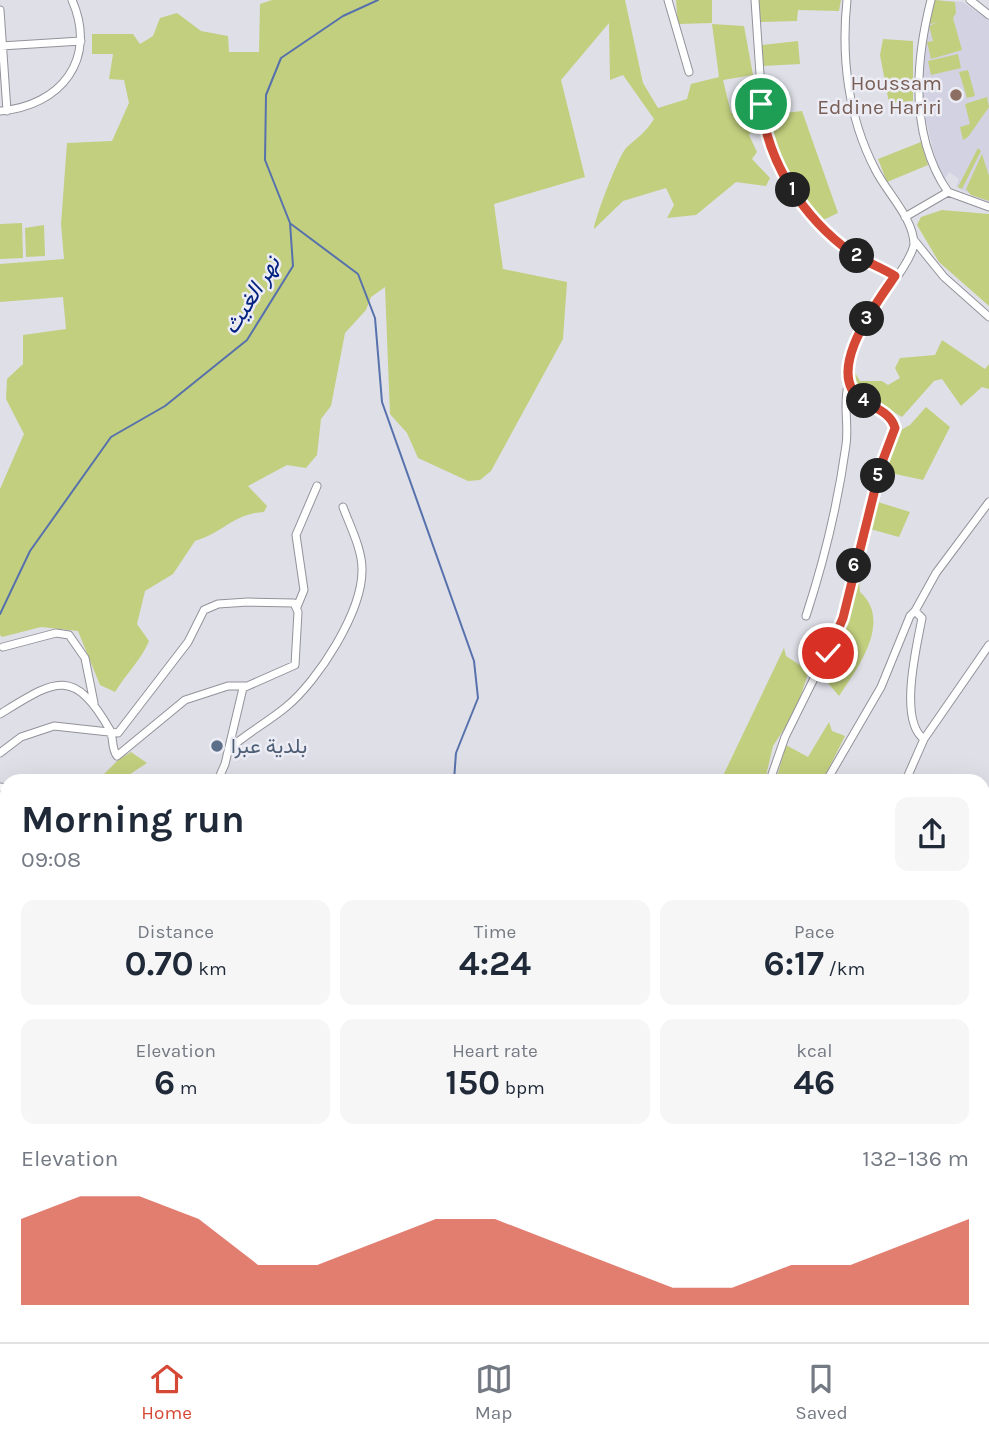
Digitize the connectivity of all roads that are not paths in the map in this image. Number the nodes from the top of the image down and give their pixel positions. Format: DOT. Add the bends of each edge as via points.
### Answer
graph roads {
  1 [pos="72,0"];
  2 [pos="668,0"];
  3 [pos="755,0"];
  4 [pos="847,0"];
  5 [pos="931,0"];
  6 [pos="970,0"];
  7 [pos="0,10"];
  8 [pos="989,15"];
  9 [pos="81,41"];
  10 [pos="1,46"];
  11 [pos="689,72"];
  12 [pos="4,111"];
  13 [pos="948,192"];
  14 [pos="989,207"];
  15 [pos="905,217"];
  16 [pos="914,240"];
  17 [pos="895,276"];
  18 [pos="989,317"];
  19 [pos="849,385"];
  20 [pos="317,486"];
  21 [pos="989,502"];
  22 [pos="343,507"];
  23 [pos="297,607"];
  24 [pos="915,611"];
  25 [pos="806,616"];
  26 [pos="989,645"];
  27 [pos="3,647"];
  28 [pos="245,686"];
  29 [pos="94,705"];
  30 [pos="0,714"];
  31 [pos="112,735"];
  32 [pos="924,739"];
  33 [pos="229,749"];
  34 [pos="0,753"];
  35 [pos="220,774"];
  36 [pos="772,774"];
  37 [pos="830,774"];
  38 [pos="908,774"];
  1 -- 9 [label="street"];
  2 -- 11 [label="street"];
  3 -- 17 [label="street" via="763,119 776,163 806,209 845,247"];
  4 -- 15 [label="street" via="844,50 854,109 874,168"];
  5 -- 13 [label="street" via="920,46 919,105 931,157"];
  6 -- 8 [label="street"];
  7 -- 10 [label="street"];
  9 -- 10 [label="street"];
  9 -- 12 [label="street" via="77,63 65,82 35,104"];
  10 -- 12 [label="street"];
  13 -- 14 [label="street"];
  13 -- 15 [label="street"];
  15 -- 16 [label="street"];
  16 -- 17 [label="street" via="912,252"];
  16 -- 18 [label="street" via="949,282"];
  17 -- 19 [label="street" via="855,345 847,372"];
  19 -- 25 [label="street" via="837,498"];
  19 -- 36 [label="street" via="858,397 891,418 895,428 881,465 839,631 785,737"];
  20 -- 23 [label="street" via="296,535 304,590"];
  21 -- 24 [label="street" via="936,573"];
  22 -- 33 [label="street" via="363,567 352,614 292,702"];
  23 -- 28 [label="street" via="293,667"];
  23 -- 31 [label="street" via="273,600 218,604 204,610 173,663 124,729"];
  24 -- 32 [label="street" via="922,618 912,710 916,732"];
  24 -- 37 [label="street" via="881,687"];
  26 -- 32 [label="street"];
  27 -- 29 [label="street" via="56,633 69,635 85,658"];
  28 -- 31 [label="street" via="228,686 185,700 117,756"];
  28 -- 33 [label="street"];
  29 -- 30 [label="street" via="82,692 52,684"];
  29 -- 31 [label="street"];
  31 -- 34 [label="street" via="54,726 21,737"];
  32 -- 38 [label="street"];
  33 -- 35 [label="street"];
}
